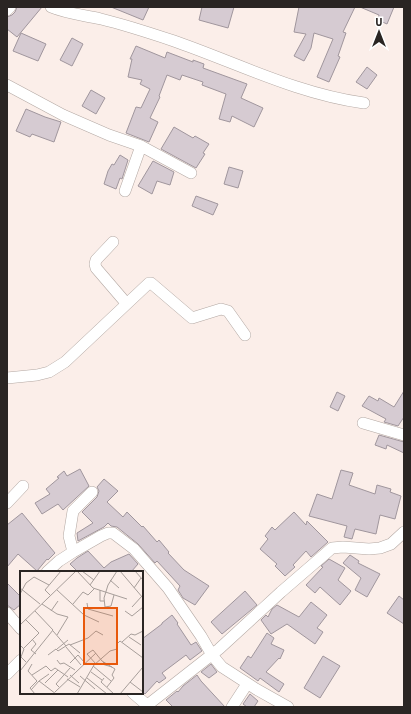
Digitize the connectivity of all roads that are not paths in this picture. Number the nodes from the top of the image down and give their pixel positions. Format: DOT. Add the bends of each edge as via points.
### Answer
graph roads {
  1 [pos="10,7"];
  2 [pos="52,7"];
  3 [pos="7,10"];
  4 [pos="7,85"];
  5 [pos="364,103"];
  6 [pos="141,146"];
  7 [pos="192,174"];
  8 [pos="125,192"];
  9 [pos="113,242"];
  10 [pos="126,303"];
  11 [pos="245,335"];
  12 [pos="7,378"];
  13 [pos="363,423"];
  14 [pos="404,435"];
  15 [pos="23,486"];
  16 [pos="92,492"];
  17 [pos="7,503"];
  18 [pos="404,532"];
  19 [pos="73,552"];
  20 [pos="145,570"];
  21 [pos="48,571"];
  22 [pos="7,613"];
  23 [pos="20,628"];
  24 [pos="212,655"];
  25 [pos="20,661"];
  26 [pos="7,674"];
  27 [pos="247,684"];
  28 [pos="134,694"];
  29 [pos="146,706"];
  30 [pos="232,707"];
  31 [pos="288,707"];
  1 -- 3 [label="street"];
  2 -- 5 [label="street" via="62,12 101,19 174,41 291,85"];
  4 -- 6 [label="street" via="63,115"];
  6 -- 7 [label="street"];
  6 -- 8 [label="street"];
  9 -- 10 [label="street" via="95,264"];
  10 -- 11 [label="street" via="145,284 151,283 192,318 221,309 228,311"];
  10 -- 12 [label="street" via="65,362 49,372"];
  13 -- 14 [label="street"];
  15 -- 17 [label="street"];
  16 -- 19 [label="street" via="73,511 69,536"];
  18 -- 24 [label="street" via="391,544 380,548 332,548"];
  19 -- 20 [label="street" via="101,536 112,533 134,549"];
  19 -- 21 [label="street"];
  20 -- 24 [label="street" via="168,588"];
  22 -- 23 [label="street"];
  24 -- 27 [label="street" via="222,667"];
  24 -- 29 [label="street"];
  25 -- 26 [label="street"];
  27 -- 30 [label="street"];
  27 -- 31 [label="street"];
  28 -- 29 [label="street"];
}
